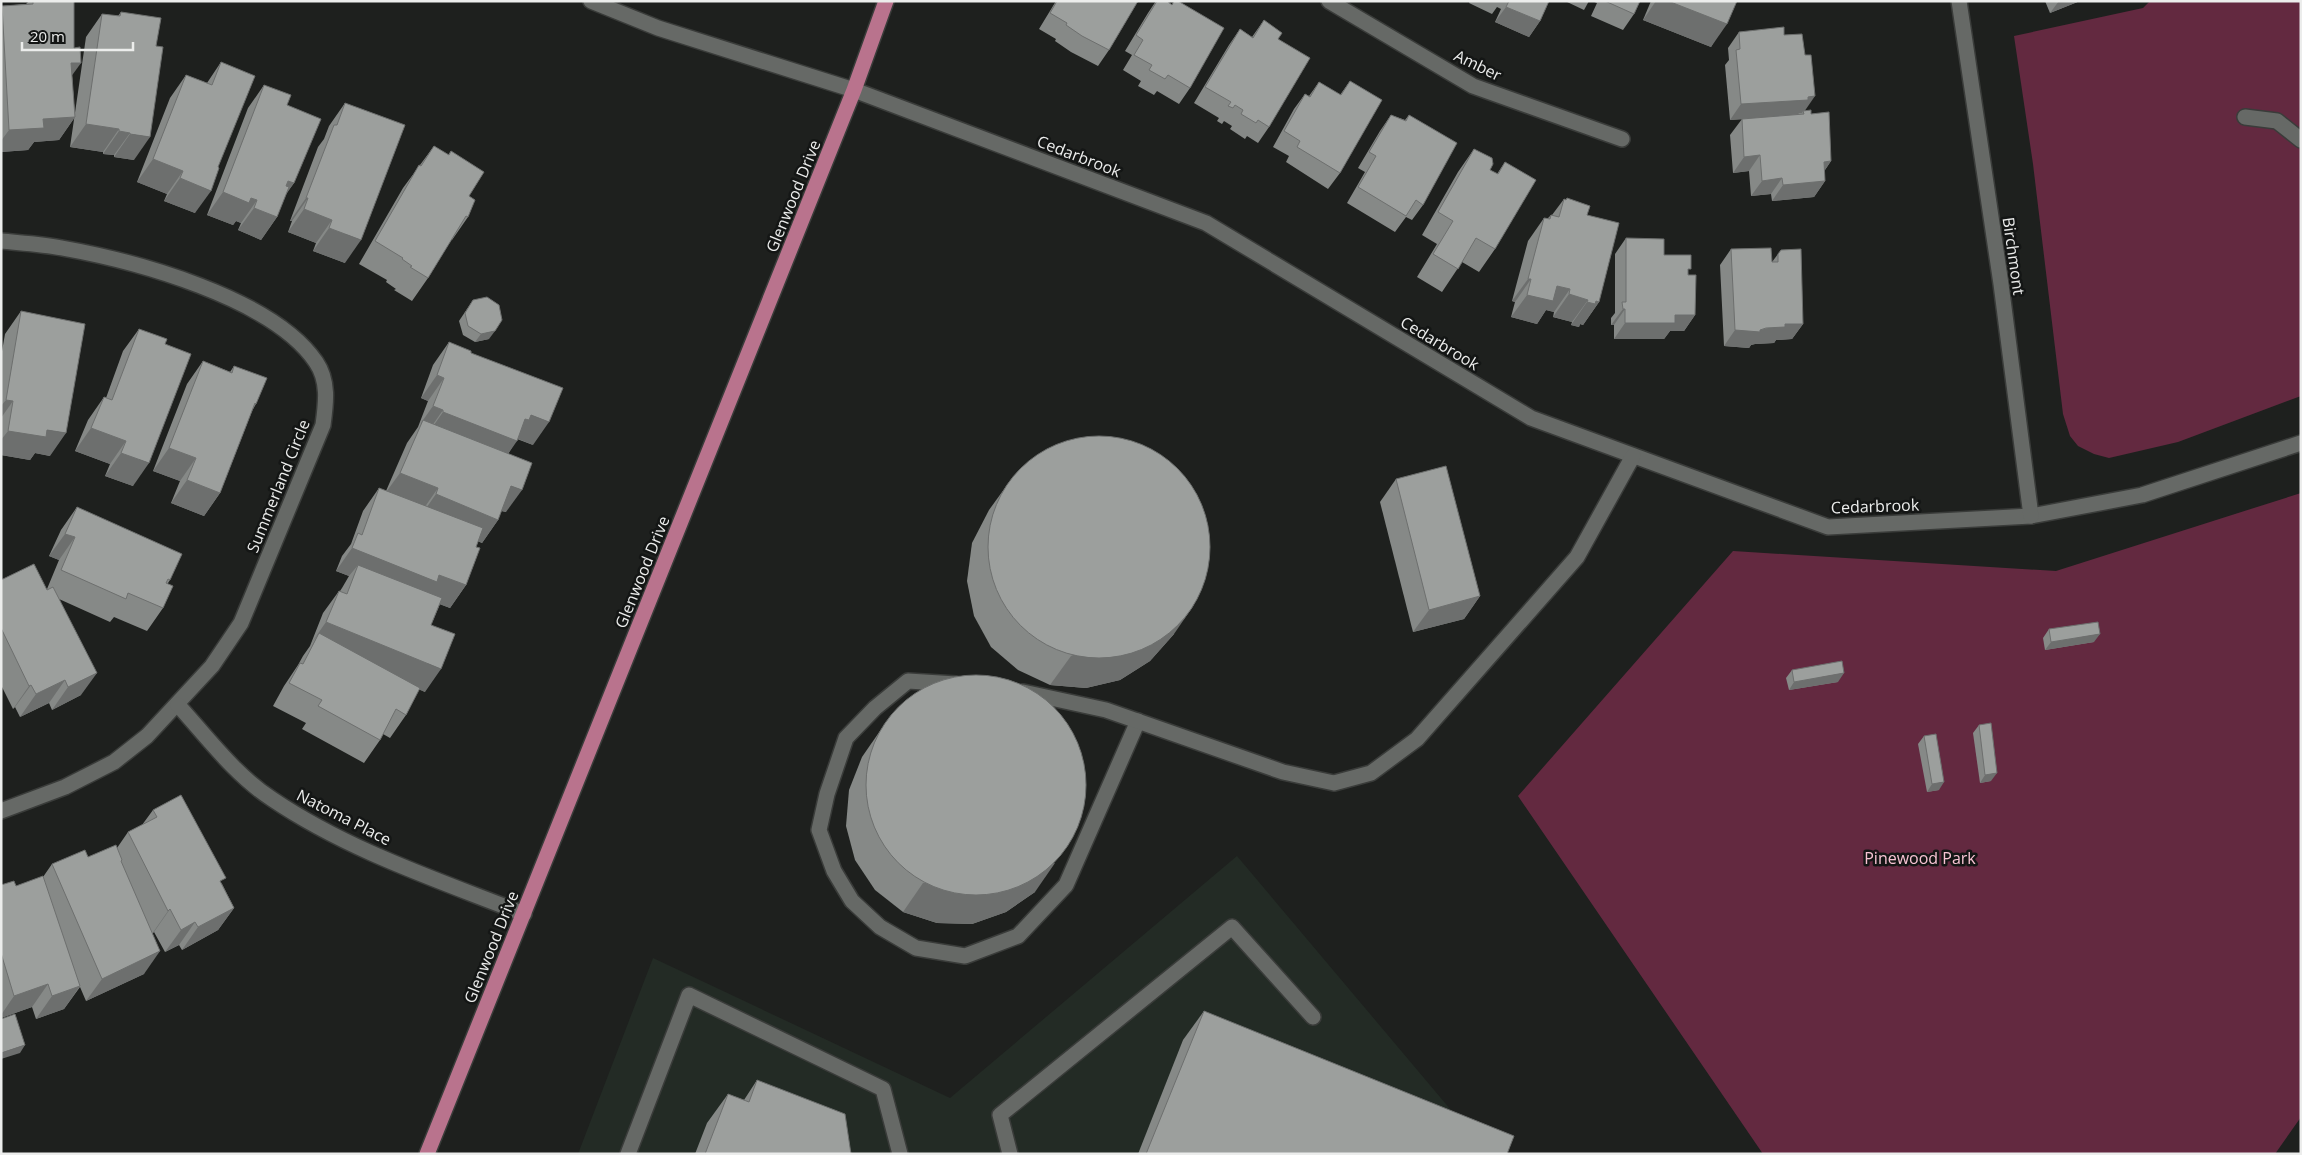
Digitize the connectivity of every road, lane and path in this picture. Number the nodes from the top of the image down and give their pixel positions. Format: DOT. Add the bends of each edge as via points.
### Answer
graph roads {
  1 [pos="591,1"];
  2 [pos="886,1"];
  3 [pos="1329,1"];
  4 [pos="1959,1"];
  5 [pos="854,90"];
  6 [pos="2245,117"];
  7 [pos="1622,139"];
  8 [pos="2301,140"];
  9 [pos="1,241"];
  10 [pos="2301,443"];
  11 [pos="1633,456"];
  12 [pos="2031,516"];
  13 [pos="974,686"];
  14 [pos="1009,691"];
  15 [pos="178,705"];
  16 [pos="1138,721"];
  17 [pos="1,811"];
  18 [pos="524,914"];
  19 [pos="1312,1017"];
  20 [pos="427,1154"];
  21 [pos="628,1154"];
  22 [pos="900,1154"];
  23 [pos="1010,1154"];
  1 -- 5 [label="street, Cedarbrook" via="658,28"];
  2 -- 5 [label="main road, Glenwood Drive"];
  3 -- 7 [label="street, Amber" via="1473,86"];
  4 -- 12 [label="street, Birchmont"];
  5 -- 11 [label="street, Cedarbrook" via="1206,223 1531,418"];
  5 -- 18 [label="main road, Glenwood Drive"];
  6 -- 8 [label="street" via="2277,121"];
  9 -- 15 [label="street, Summerland Circle" via="61,248 128,263 206,288 273,321 297,340 317,364 327,392 323,425 241,623 212,666"];
  10 -- 12 [label="street, Cedarbrook" via="2142,495"];
  11 -- 12 [label="street, Cedarbrook" via="1828,527"];
  11 -- 16 [label="street" via="1577,557 1417,739 1371,773 1334,783 1283,772"];
  13 -- 16 [label="street" via="908,681 875,708 846,738 819,830 834,871 852,900 880,927 916,948 965,956 1018,936 1066,885"];
  14 -- 16 [label="street" via="1106,710"];
  15 -- 17 [label="street, Summerland Circle" via="114,762 64,787"];
  15 -- 18 [label="street, Natoma Place" via="238,771 271,799 352,845"];
  18 -- 20 [label="main road, Glenwood Drive"];
  19 -- 23 [label="street" via="1232,927 1000,1115"];
  21 -- 22 [label="street" via="689,996 883,1089"];
}
